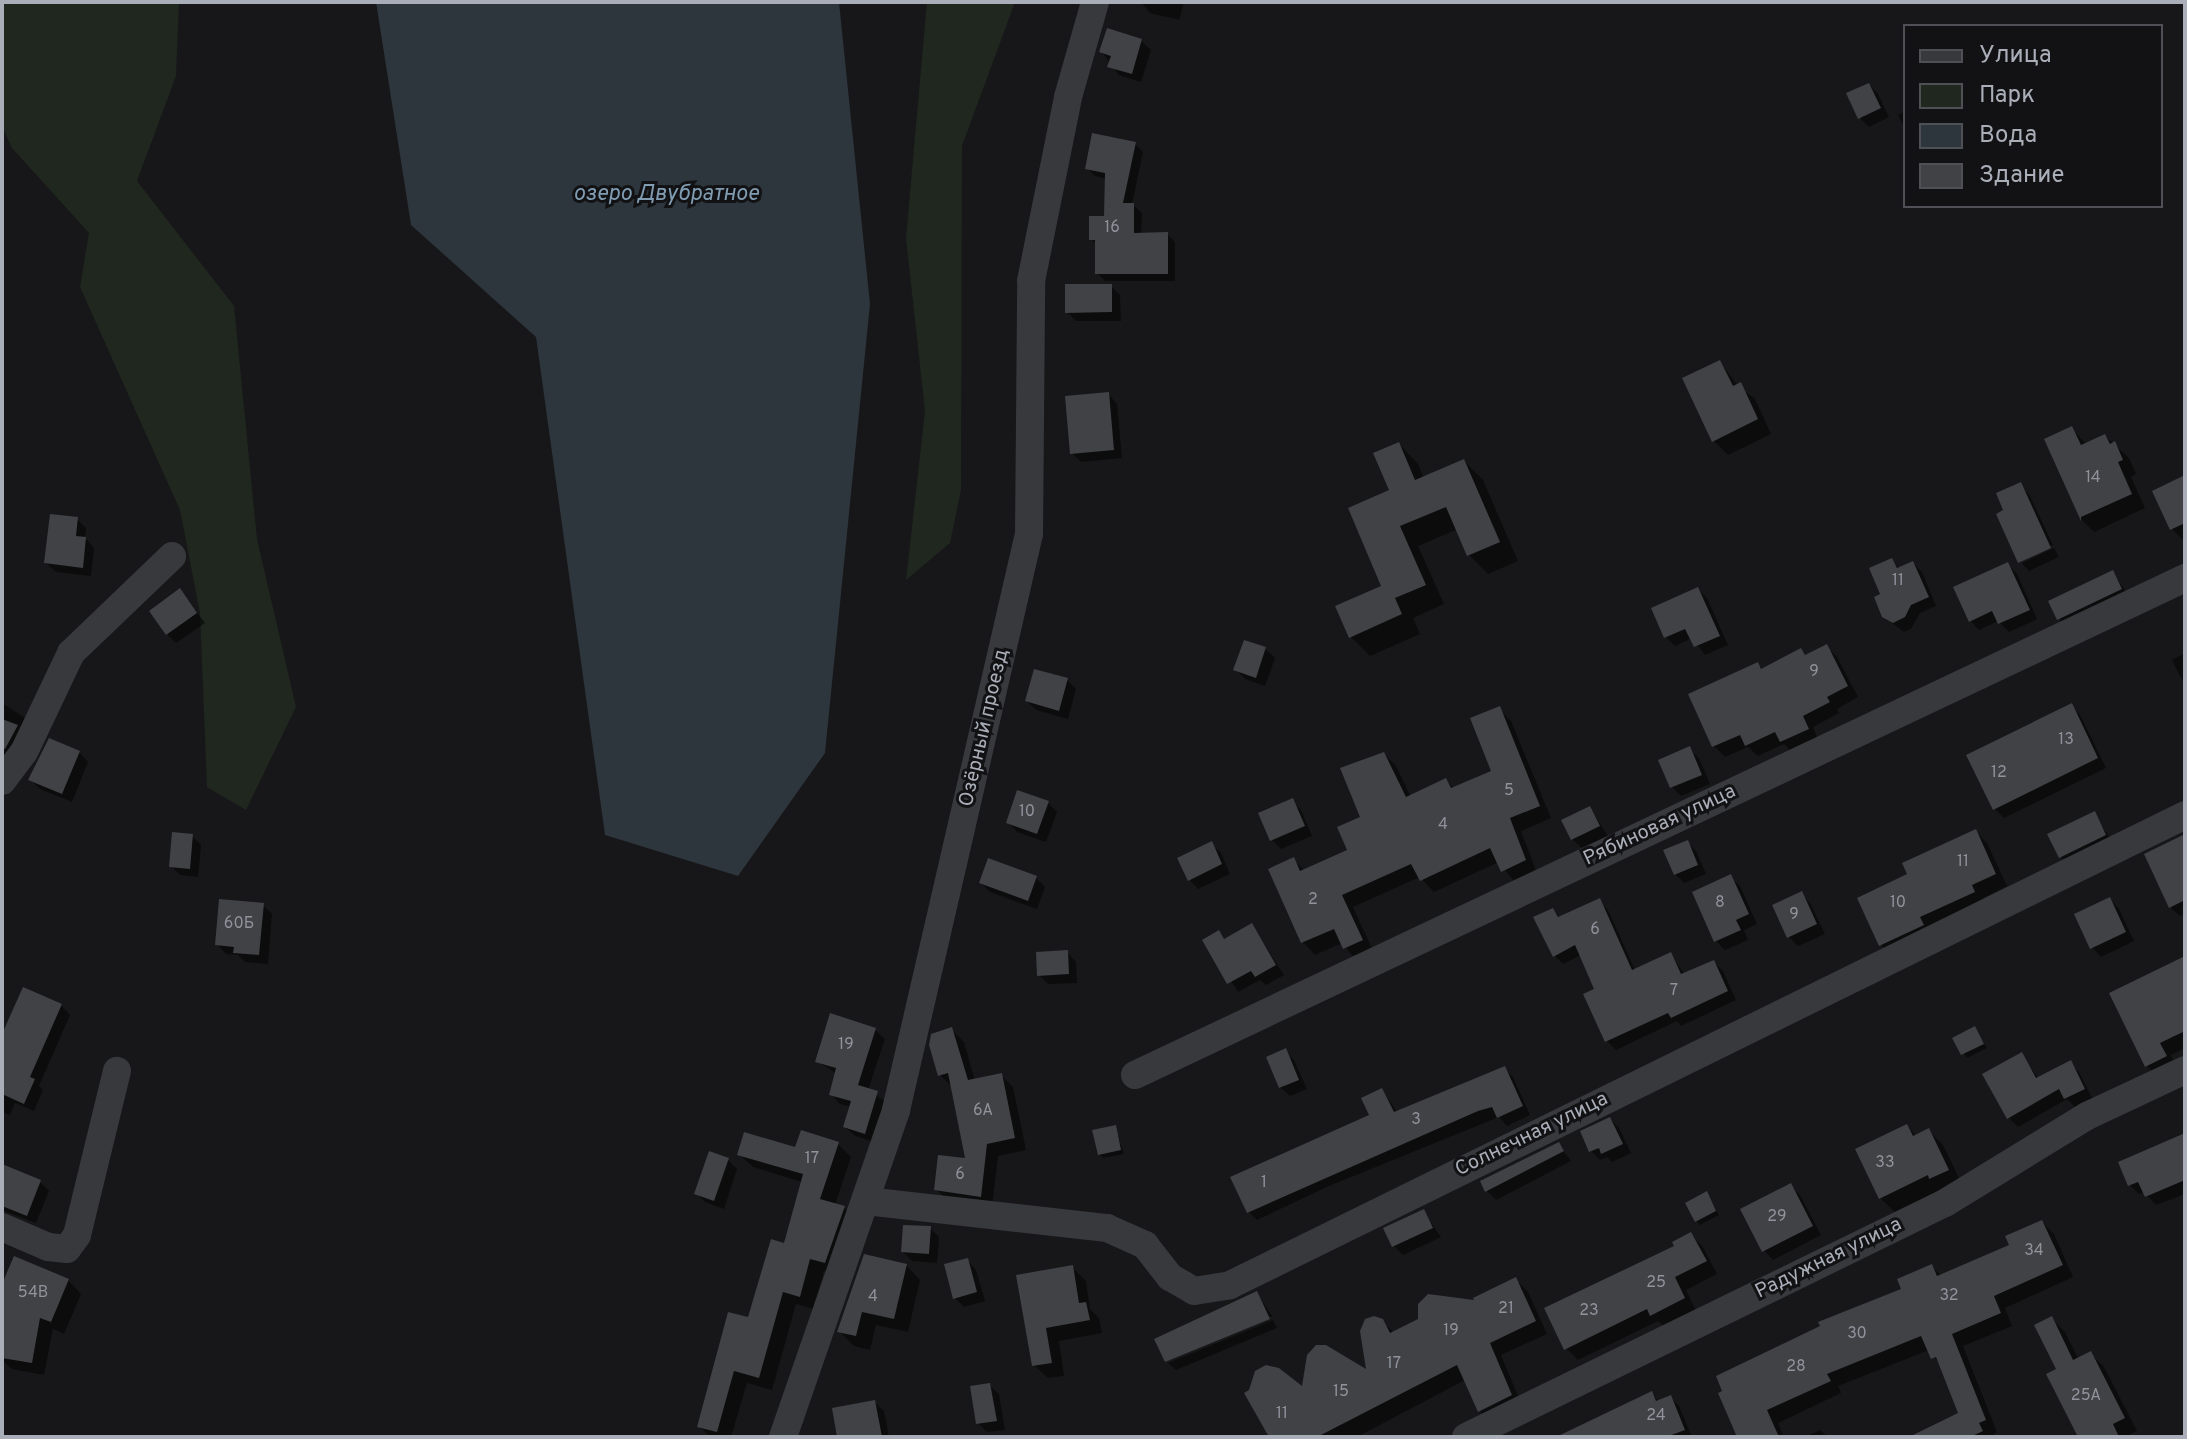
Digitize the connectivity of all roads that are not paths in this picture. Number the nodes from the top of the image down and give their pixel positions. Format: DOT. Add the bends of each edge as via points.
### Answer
graph roads {
  1 [pos="1095,2"];
  2 [pos="172,556"];
  3 [pos="2185,578"];
  4 [pos="2,781"];
  5 [pos="2185,815"];
  6 [pos="2185,1070"];
  7 [pos="117,1071"];
  8 [pos="1135,1075"];
  9 [pos="866,1201"];
  10 [pos="2,1227"];
  11 [pos="783,1437"];
  12 [pos="1466,1437"];
  1 -- 9 [label="street, Озёрный проезд" via="1068,97 1031,281 1029,534 896,1110"];
  2 -- 4 [label="street" via="71,653 24,752"];
  3 -- 8 [label="street, Рябиновая улица"];
  5 -- 9 [label="street, Солнечная улица" via="1230,1285 1194,1291 1170,1277 1145,1245 1107,1228"];
  6 -- 12 [label="street, Радужная улица" via="2087,1116 1945,1203"];
  7 -- 10 [label="street" via="77,1235 67,1249 48,1247"];
  9 -- 11 [label="street, Озёрный проезд"];
}
